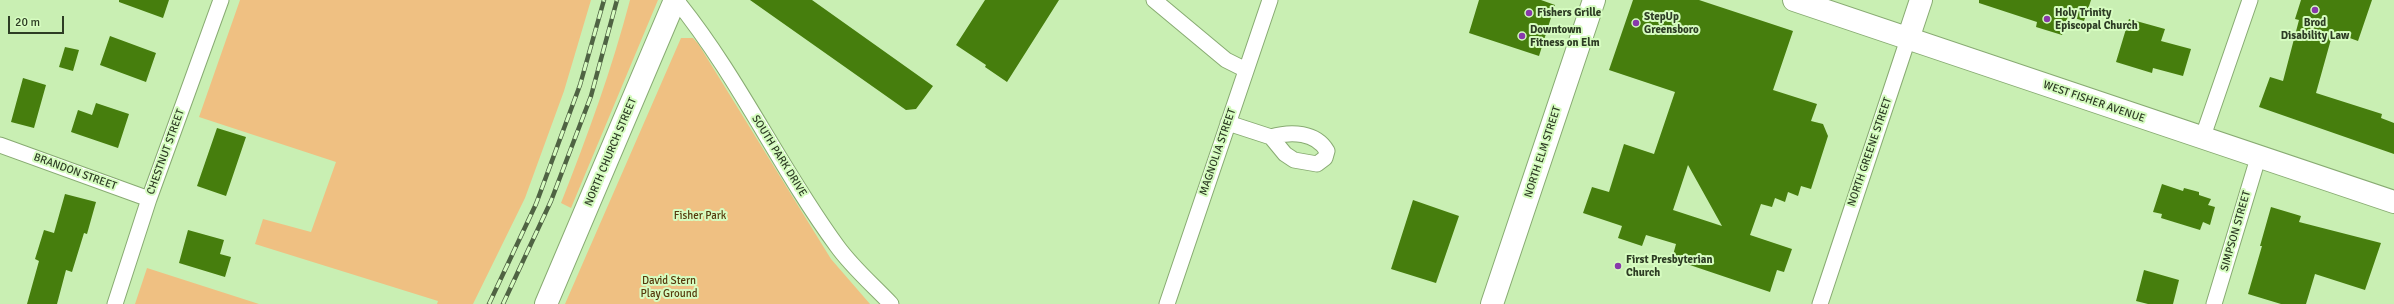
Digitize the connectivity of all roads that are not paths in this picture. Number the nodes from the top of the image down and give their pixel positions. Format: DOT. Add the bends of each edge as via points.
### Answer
graph roads {
  1 [pos="221,0"];
  2 [pos="676,0"];
  3 [pos="1154,0"];
  4 [pos="1270,0"];
  5 [pos="1594,0"];
  6 [pos="1794,0"];
  7 [pos="1921,0"];
  8 [pos="2250,0"];
  9 [pos="1908,39"];
  10 [pos="1246,70"];
  11 [pos="1228,124"];
  12 [pos="1272,137"];
  13 [pos="2202,139"];
  14 [pos="0,145"];
  15 [pos="2258,158"];
  16 [pos="149,199"];
  17 [pos="2394,202"];
  18 [pos="114,304"];
  19 [pos="546,304"];
  20 [pos="891,304"];
  21 [pos="1167,304"];
  22 [pos="1492,304"];
  23 [pos="1820,304"];
  24 [pos="2214,304"];
  1 -- 16 [label="street, CHESTNUT STREET"];
  2 -- 19 [label="main road, NORTH CHURCH STREET"];
  2 -- 20 [label="street, SOUTH PARK DRIVE" via="703,33 838,247"];
  3 -- 10 [label="street" via="1226,60"];
  4 -- 10 [label="street, MAGNOLIA STREET"];
  5 -- 22 [label="main road, NORTH ELM STREET"];
  6 -- 9 [label="main road, WEST FISHER AVENUE"];
  7 -- 9 [label="main road, NORTH GREENE STREET"];
  8 -- 13 [label="street"];
  9 -- 13 [label="main road, WEST FISHER AVENUE"];
  9 -- 23 [label="street, NORTH GREENE STREET"];
  10 -- 11 [label="street, MAGNOLIA STREET"];
  11 -- 12 [label="street"];
  11 -- 21 [label="street, MAGNOLIA STREET"];
  13 -- 15 [label="main road, WEST FISHER AVENUE"];
  14 -- 16 [label="street, BRANDON STREET"];
  15 -- 17 [label="main road, WEST FISHER AVENUE"];
  15 -- 24 [label="street, SIMPSON STREET"];
  16 -- 18 [label="street, CHESTNUT STREET"];
}
